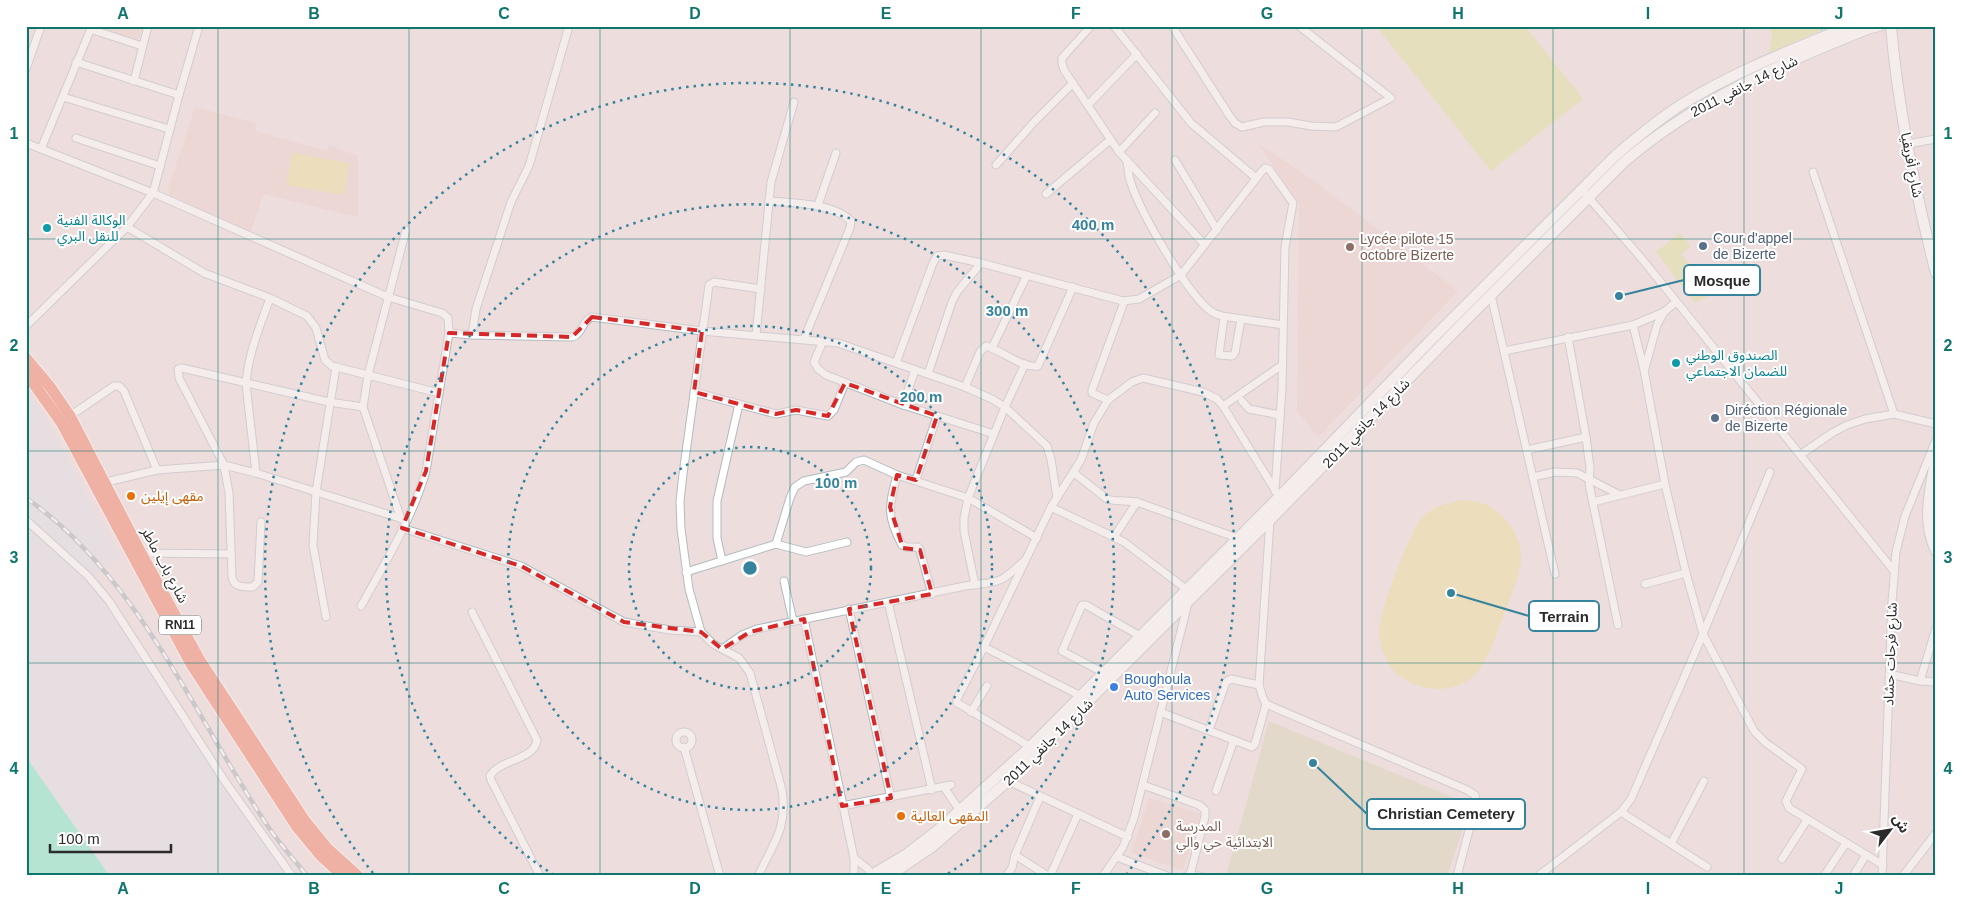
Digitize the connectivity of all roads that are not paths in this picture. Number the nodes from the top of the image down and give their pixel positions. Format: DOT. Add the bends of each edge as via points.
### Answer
graph roads {
  1 [pos="41,26"];
  2 [pos="148,26"];
  3 [pos="199,26"];
  4 [pos="569,26"];
  5 [pos="1091,26"];
  6 [pos="1114,26"];
  7 [pos="1172,26"];
  8 [pos="1299,26"];
  9 [pos="1850,26"];
  10 [pos="1879,26"];
  11 [pos="1884,26"];
  12 [pos="1891,26"];
  13 [pos="91,28"];
  14 [pos="142,46"];
  15 [pos="1137,54"];
  16 [pos="1894,55"];
  17 [pos="76,62"];
  18 [pos="26,69"];
  19 [pos="134,81"];
  20 [pos="1073,83"];
  21 [pos="178,95"];
  22 [pos="63,97"];
  23 [pos="794,102"];
  24 [pos="1088,105"];
  25 [pos="1155,113"];
  26 [pos="170,129"];
  27 [pos="76,138"];
  28 [pos="1936,139"];
  29 [pos="1110,140"];
  30 [pos="26,144"];
  31 [pos="1907,144"];
  32 [pos="42,149"];
  33 [pos="1119,152"];
  34 [pos="836,153"];
  35 [pos="1127,160"];
  36 [pos="1175,160"];
  37 [pos="996,165"];
  38 [pos="160,166"];
  39 [pos="1813,172"];
  40 [pos="1256,178"];
  41 [pos="1582,190"];
  42 [pos="153,192"];
  43 [pos="1046,194"];
  44 [pos="1590,198"];
  45 [pos="768,201"];
  46 [pos="818,205"];
  47 [pos="127,227"];
  48 [pos="406,230"];
  49 [pos="1217,230"];
  50 [pos="1205,245"];
  51 [pos="981,263"];
  52 [pos="1936,273"];
  53 [pos="1027,275"];
  54 [pos="1182,275"];
  55 [pos="1073,287"];
  56 [pos="760,288"];
  57 [pos="1491,295"];
  58 [pos="388,297"];
  59 [pos="270,298"];
  60 [pos="1123,301"];
  61 [pos="1676,302"];
  62 [pos="1664,312"];
  63 [pos="1224,317"];
  64 [pos="1242,319"];
  65 [pos="1633,324"];
  66 [pos="1283,325"];
  67 [pos="26,326"];
  68 [pos="702,331"];
  69 [pos="449,333"];
  70 [pos="472,335"];
  71 [pos="756,335"];
  72 [pos="1568,338"];
  73 [pos="804,339"];
  74 [pos="823,341"];
  75 [pos="992,348"];
  76 [pos="1504,351"];
  77 [pos="26,358"];
  78 [pos="896,363"];
  79 [pos="1025,364"];
  80 [pos="1282,365"];
  81 [pos="336,367"];
  82 [pos="915,370"];
  83 [pos="1644,370"];
  84 [pos="26,373"];
  85 [pos="928,374"];
  86 [pos="368,376"];
  87 [pos="845,383"];
  88 [pos="246,384"];
  89 [pos="965,387"];
  90 [pos="694,392"];
  91 [pos="439,393"];
  92 [pos="1108,400"];
  93 [pos="1242,401"];
  94 [pos="329,402"];
  95 [pos="739,404"];
  96 [pos="903,405"];
  97 [pos="1223,406"];
  98 [pos="363,407"];
  99 [pos="1005,407"];
  100 [pos="1894,414"];
  101 [pos="1280,415"];
  102 [pos="937,416"];
  103 [pos="66,419"];
  104 [pos="1936,424"];
  105 [pos="994,434"];
  106 [pos="1586,437"];
  107 [pos="1936,440"];
  108 [pos="1527,450"];
  109 [pos="1800,455"];
  110 [pos="1936,455"];
  111 [pos="224,465"];
  112 [pos="157,470"];
  113 [pos="1770,472"];
  114 [pos="256,473"];
  115 [pos="1074,473"];
  116 [pos="898,475"];
  117 [pos="1532,477"];
  118 [pos="1588,478"];
  119 [pos="916,480"];
  120 [pos="100,484"];
  121 [pos="1665,484"];
  122 [pos="316,492"];
  123 [pos="1620,495"];
  124 [pos="968,498"];
  125 [pos="1057,498"];
  126 [pos="1279,498"];
  127 [pos="1137,502"];
  128 [pos="1593,502"];
  129 [pos="1052,507"];
  130 [pos="404,519"];
  131 [pos="26,520"];
  132 [pos="1270,520"];
  133 [pos="261,522"];
  134 [pos="402,528"];
  135 [pos="1114,537"];
  136 [pos="1237,537"];
  137 [pos="1036,538"];
  138 [pos="848,542"];
  139 [pos="776,544"];
  140 [pos="1245,545"];
  141 [pos="1936,551"];
  142 [pos="141,553"];
  143 [pos="231,554"];
  144 [pos="1027,558"];
  145 [pos="722,561"];
  146 [pos="1894,571"];
  147 [pos="686,572"];
  148 [pos="1686,573"];
  149 [pos="1555,574"];
  150 [pos="784,581"];
  151 [pos="1645,584"];
  152 [pos="975,585"];
  153 [pos="1186,589"];
  154 [pos="932,594"];
  155 [pos="1189,600"];
  156 [pos="888,602"];
  157 [pos="361,606"];
  158 [pos="850,610"];
  159 [pos="472,612"];
  160 [pos="326,616"];
  161 [pos="804,619"];
  162 [pos="793,621"];
  163 [pos="1618,625"];
  164 [pos="1936,628"];
  165 [pos="701,632"];
  166 [pos="1703,634"];
  167 [pos="1140,636"];
  168 [pos="984,647"];
  169 [pos="722,649"];
  170 [pos="1104,673"];
  171 [pos="1889,674"];
  172 [pos="1920,681"];
  173 [pos="1936,682"];
  174 [pos="1260,685"];
  175 [pos="987,686"];
  176 [pos="1081,696"];
  177 [pos="1266,704"];
  178 [pos="971,712"];
  179 [pos="1160,712"];
  180 [pos="1208,730"];
  181 [pos="1234,740"];
  182 [pos="684,747"];
  183 [pos="1034,750"];
  184 [pos="1008,781"];
  185 [pos="1704,781"];
  186 [pos="1143,785"];
  187 [pos="932,790"];
  188 [pos="1216,791"];
  189 [pos="1040,797"];
  190 [pos="891,798"];
  191 [pos="842,806"];
  192 [pos="960,811"];
  193 [pos="1621,812"];
  194 [pos="1078,814"];
  195 [pos="1807,820"];
  196 [pos="1936,833"];
  197 [pos="1128,837"];
  198 [pos="1846,843"];
  199 [pos="1671,844"];
  200 [pos="1866,855"];
  201 [pos="1015,856"];
  202 [pos="1117,857"];
  203 [pos="854,858"];
  204 [pos="1782,859"];
  205 [pos="1883,865"];
  206 [pos="1707,867"];
  207 [pos="872,875"];
  208 [pos="1190,875"];
  209 [pos="292,876"];
  210 [pos="343,876"];
  211 [pos="358,876"];
  212 [pos="540,876"];
  213 [pos="720,876"];
  214 [pos="758,876"];
  215 [pos="854,876"];
  216 [pos="889,876"];
  217 [pos="1006,876"];
  218 [pos="1049,876"];
  219 [pos="1103,876"];
  220 [pos="1167,876"];
  221 [pos="1186,876"];
  222 [pos="1200,876"];
  223 [pos="1457,876"];
  224 [pos="1538,876"];
  225 [pos="1824,876"];
  226 [pos="1853,876"];
  227 [pos="1882,876"];
  228 [pos="1903,876"];
  1 -- 18 [label="street"];
  2 -- 14 [label="street"];
  3 -- 21 [label="street"];
  4 -- 70 [label="street" via="529,166 511,202 476,309"];
  5 -- 20 [label="street" via="1062,58 1064,70"];
  6 -- 15 [label="street"];
  7 -- 8 [label="street" via="1229,115 1242,127 1264,122 1336,127 1391,98"];
  9 -- 41 [label="main road, شارع 14 جانفي 2011" via="1779,55 1684,103 1615,156"];
  10 -- 44 [label="main road, شارع 14 جانفي 2011" via="1784,63 1697,108 1650,140"];
  11 -- 16 [label="main road, شارع أفريقيا"];
  12 -- 16 [label="main road, شارع أفريقيا"];
  13 -- 14 [label="street"];
  13 -- 17 [label="street"];
  14 -- 19 [label="street"];
  15 -- 24 [label="street"];
  15 -- 40 [label="street" via="1191,122"];
  16 -- 31 [label="main road, شارع أفريقيا"];
  17 -- 19 [label="street"];
  17 -- 22 [label="street"];
  19 -- 21 [label="street"];
  20 -- 24 [label="street"];
  20 -- 37 [label="street"];
  21 -- 26 [label="street"];
  22 -- 26 [label="street"];
  22 -- 32 [label="street"];
  23 -- 45 [label="street"];
  24 -- 29 [label="street"];
  25 -- 33 [label="street"];
  26 -- 38 [label="street"];
  27 -- 38 [label="street"];
  28 -- 31 [label="street"];
  29 -- 33 [label="street"];
  29 -- 43 [label="street"];
  30 -- 32 [label="street"];
  31 -- 52 [label="main road, شارع أفريقيا"];
  32 -- 42 [label="street"];
  33 -- 35 [label="street"];
  34 -- 46 [label="street"];
  35 -- 50 [label="street"];
  35 -- 54 [label="street" via="1134,192"];
  36 -- 49 [label="street"];
  38 -- 42 [label="street"];
  39 -- 100 [label="street"];
  40 -- 49 [label="street"];
  40 -- 66 [label="street" via="1265,168 1269,169 1293,203 1285,247"];
  41 -- 44 [label="street"];
  41 -- 126 [label="main road, شارع 14 جانفي 2011"];
  42 -- 47 [label="street"];
  42 -- 58 [label="street"];
  44 -- 57 [label="main road, شارع 14 جانفي 2011"];
  44 -- 61 [label="street"];
  45 -- 46 [label="street"];
  45 -- 56 [label="street"];
  46 -- 73 [label="street" via="847,218 851,224"];
  47 -- 59 [label="street" via="204,273"];
  47 -- 67 [label="street"];
  48 -- 58 [label="street"];
  49 -- 50 [label="street"];
  50 -- 54 [label="street"];
  51 -- 53 [label="street"];
  51 -- 78 [label="street" via="944,255 935,259"];
  51 -- 85 [label="street" via="952,302"];
  53 -- 55 [label="street"];
  53 -- 75 [label="street"];
  54 -- 60 [label="street" via="1139,299"];
  54 -- 63 [label="street" via="1207,308"];
  55 -- 60 [label="street"];
  55 -- 79 [label="street" via="1040,364 1034,367"];
  56 -- 68 [label="street" via="710,283"];
  56 -- 71 [label="street"];
  57 -- 76 [label="street"];
  57 -- 126 [label="main road, شارع 14 جانفي 2011"];
  58 -- 69 [label="street" via="442,313 448,318"];
  58 -- 86 [label="street"];
  59 -- 81 [label="street" via="307,316 316,328 325,360"];
  59 -- 88 [label="street" via="250,358"];
  60 -- 92 [label="street" via="1092,390 1094,395"];
  61 -- 62 [label="street"];
  61 -- 109 [label="street"];
  62 -- 65 [label="street"];
  62 -- 83 [label="street" via="1651,341"];
  63 -- 64 [label="street"];
  63 -- 64 [label="street" via="1219,356 1235,353"];
  64 -- 66 [label="street"];
  65 -- 72 [label="street"];
  65 -- 83 [label="street"];
  66 -- 80 [label="street"];
  68 -- 70 [label="street" via="592,317 572,337"];
  68 -- 71 [label="street"];
  68 -- 90 [label="street"];
  69 -- 70 [label="street"];
  69 -- 91 [label="street"];
  71 -- 73 [label="street"];
  72 -- 76 [label="street"];
  72 -- 106 [label="street"];
  73 -- 74 [label="street"];
  74 -- 78 [label="street"];
  74 -- 87 [label="street" via="815,366"];
  75 -- 79 [label="street"];
  75 -- 89 [label="street" via="982,348"];
  76 -- 108 [label="street"];
  77 -- 103 [label="main road, شارع باب ماطر / RN11" via="51,388"];
  78 -- 82 [label="street"];
  79 -- 99 [label="street"];
  80 -- 97 [label="street"];
  80 -- 101 [label="street"];
  81 -- 86 [label="street"];
  81 -- 94 [label="street"];
  82 -- 85 [label="street"];
  82 -- 96 [label="street"];
  83 -- 121 [label="street"];
  84 -- 103 [label="main road, شارع باب ماطر / RN11"];
  85 -- 89 [label="street"];
  86 -- 91 [label="street"];
  86 -- 98 [label="street"];
  87 -- 95 [label="street" via="834,410 828,416 796,410 776,414"];
  87 -- 96 [label="street"];
  88 -- 94 [label="street"];
  88 -- 111 [label="street" via="182,368 178,370 179,378"];
  88 -- 114 [label="street"];
  89 -- 99 [label="street"];
  90 -- 95 [label="street"];
  90 -- 147 [label="street" via="680,502"];
  91 -- 130 [label="street" via="426,471"];
  92 -- 97 [label="street" via="1143,378 1203,392"];
  92 -- 115 [label="street" via="1094,422"];
  93 -- 101 [label="street" via="1249,409"];
  94 -- 98 [label="street"];
  94 -- 122 [label="street"];
  95 -- 145 [label="street" via="717,501 717,532"];
  96 -- 102 [label="street"];
  97 -- 126 [label="street"];
  98 -- 130 [label="street"];
  99 -- 105 [label="street"];
  99 -- 125 [label="street" via="1047,446"];
  100 -- 104 [label="street"];
  100 -- 109 [label="street" via="1847,425"];
  101 -- 126 [label="street"];
  102 -- 105 [label="street"];
  102 -- 119 [label="street"];
  103 -- 112 [label="street" via="114,386 120,386"];
  103 -- 120 [label="main road, شارع باب ماطر / RN11"];
  105 -- 124 [label="street"];
  106 -- 108 [label="street"];
  106 -- 118 [label="street"];
  107 -- 146 [label="street, شارع فرحات حشاد" via="1905,516"];
  108 -- 117 [label="street"];
  109 -- 146 [label="street"];
  110 -- 141 [label="main road" via="1927,516"];
  111 -- 112 [label="street"];
  111 -- 114 [label="street"];
  111 -- 143 [label="street"];
  112 -- 120 [label="street"];
  113 -- 166 [label="street"];
  114 -- 122 [label="street"];
  115 -- 125 [label="street"];
  115 -- 127 [label="street" via="1107,500"];
  116 -- 119 [label="street"];
  116 -- 139 [label="street" via="860,460 846,472 798,484 790,498"];
  116 -- 154 [label="street" via="890,502 890,515 902,545 920,550"];
  117 -- 118 [label="street" via="1567,471"];
  117 -- 149 [label="street"];
  118 -- 123 [label="street"];
  118 -- 128 [label="street"];
  119 -- 124 [label="street"];
  120 -- 142 [label="main road, شارع باب ماطر / RN11"];
  120 -- 210 [label="main road, شارع باب ماطر / RN11" via="191,664 297,827"];
  121 -- 123 [label="street"];
  121 -- 148 [label="street"];
  122 -- 130 [label="street"];
  122 -- 160 [label="street" via="313,554"];
  123 -- 128 [label="street"];
  124 -- 137 [label="street"];
  124 -- 152 [label="street" via="964,531"];
  125 -- 129 [label="street"];
  126 -- 132 [label="main road, شارع 14 جانفي 2011"];
  126 -- 136 [label="main road, شارع 14 جانفي 2011"];
  127 -- 135 [label="street"];
  127 -- 136 [label="street"];
  128 -- 163 [label="street"];
  129 -- 135 [label="street"];
  129 -- 137 [label="street"];
  130 -- 134 [label="street"];
  131 -- 209 [label="street" via="88,576 109,601 224,780"];
  132 -- 140 [label="main road, شارع 14 جانفي 2011"];
  132 -- 174 [label="street"];
  133 -- 143 [label="street" via="259,579 255,586 242,587 234,583"];
  134 -- 157 [label="street"];
  134 -- 165 [label="street" via="521,566 624,622"];
  135 -- 153 [label="street" via="1142,554"];
  136 -- 140 [label="street"];
  136 -- 153 [label="main road, شارع 14 جانفي 2011"];
  137 -- 144 [label="street"];
  138 -- 139 [label="street" via="806,552"];
  139 -- 145 [label="street"];
  140 -- 155 [label="main road, شارع 14 جانفي 2011"];
  142 -- 143 [label="street"];
  142 -- 211 [label="main road, شارع باب ماطر / RN11" via="199,659 294,806 316,836"];
  144 -- 152 [label="street" via="1003,579"];
  144 -- 168 [label="street"];
  145 -- 147 [label="street"];
  146 -- 171 [label="street, شارع فرحات حشاد"];
  147 -- 165 [label="street"];
  148 -- 151 [label="street"];
  148 -- 166 [label="street"];
  150 -- 162 [label="street"];
  152 -- 154 [label="street"];
  153 -- 167 [label="main road, شارع 14 جانفي 2011"];
  154 -- 156 [label="street"];
  155 -- 179 [label="street"];
  155 -- 183 [label="main road, شارع 14 جانفي 2011"];
  156 -- 158 [label="street"];
  156 -- 187 [label="street"];
  158 -- 161 [label="street"];
  158 -- 190 [label="street"];
  159 -- 212 [label="street" via="536,740 532,750 490,776"];
  161 -- 162 [label="street"];
  161 -- 191 [label="street"];
  162 -- 169 [label="street" via="750,632"];
  164 -- 172 [label="street"];
  165 -- 169 [label="street"];
  166 -- 193 [label="street" via="1631,799"];
  166 -- 195 [label="street" via="1754,731 1802,769 1786,801 1789,808"];
  167 -- 170 [label="main road, شارع 14 جانفي 2011"];
  167 -- 170 [label="street" via="1082,605 1062,651"];
  168 -- 176 [label="street"];
  168 -- 178 [label="street" via="957,699 957,703"];
  169 -- 214 [label="street" via="739,658 750,673 783,799 781,828"];
  170 -- 176 [label="main road, شارع 14 جانفي 2011"];
  171 -- 172 [label="street"];
  171 -- 205 [label="street, شارع فرحات حشاد"];
  172 -- 173 [label="street"];
  174 -- 177 [label="street"];
  174 -- 180 [label="street" via="1226,682"];
  175 -- 178 [label="street"];
  176 -- 183 [label="main road, شارع 14 جانفي 2011"];
  177 -- 181 [label="street" via="1254,746"];
  177 -- 223 [label="street" via="1475,796 1476,804"];
  178 -- 183 [label="street"];
  179 -- 180 [label="street"];
  179 -- 186 [label="street"];
  180 -- 181 [label="street"];
  181 -- 188 [label="street"];
  182 -- 213 [label="street"];
  183 -- 184 [label="main road, شارع 14 جانفي 2011"];
  183 -- 192 [label="main road, شارع 14 جانفي 2011"];
  184 -- 189 [label="street"];
  184 -- 216 [label="main road, شارع 14 جانفي 2011" via="928,850"];
  185 -- 199 [label="street"];
  186 -- 197 [label="street"];
  186 -- 208 [label="street" via="1205,810"];
  187 -- 190 [label="street"];
  187 -- 192 [label="street" via="948,786"];
  189 -- 194 [label="street"];
  189 -- 201 [label="street"];
  190 -- 191 [label="street"];
  191 -- 203 [label="street"];
  192 -- 207 [label="main road, شارع 14 جانفي 2011" via="917,847"];
  193 -- 199 [label="street"];
  193 -- 224 [label="street"];
  194 -- 197 [label="street"];
  194 -- 218 [label="street"];
  195 -- 198 [label="street"];
  195 -- 204 [label="street"];
  196 -- 228 [label="street"];
  197 -- 202 [label="street"];
  198 -- 200 [label="street"];
  198 -- 225 [label="street"];
  199 -- 206 [label="street"];
  200 -- 205 [label="street"];
  200 -- 226 [label="street"];
  201 -- 217 [label="street"];
  201 -- 218 [label="street"];
  202 -- 219 [label="street"];
  202 -- 220 [label="street"];
  203 -- 207 [label="street"];
  203 -- 215 [label="street"];
  205 -- 227 [label="street, شارع فرحات حشاد"];
  208 -- 221 [label="street"];
  208 -- 222 [label="street"];
}
